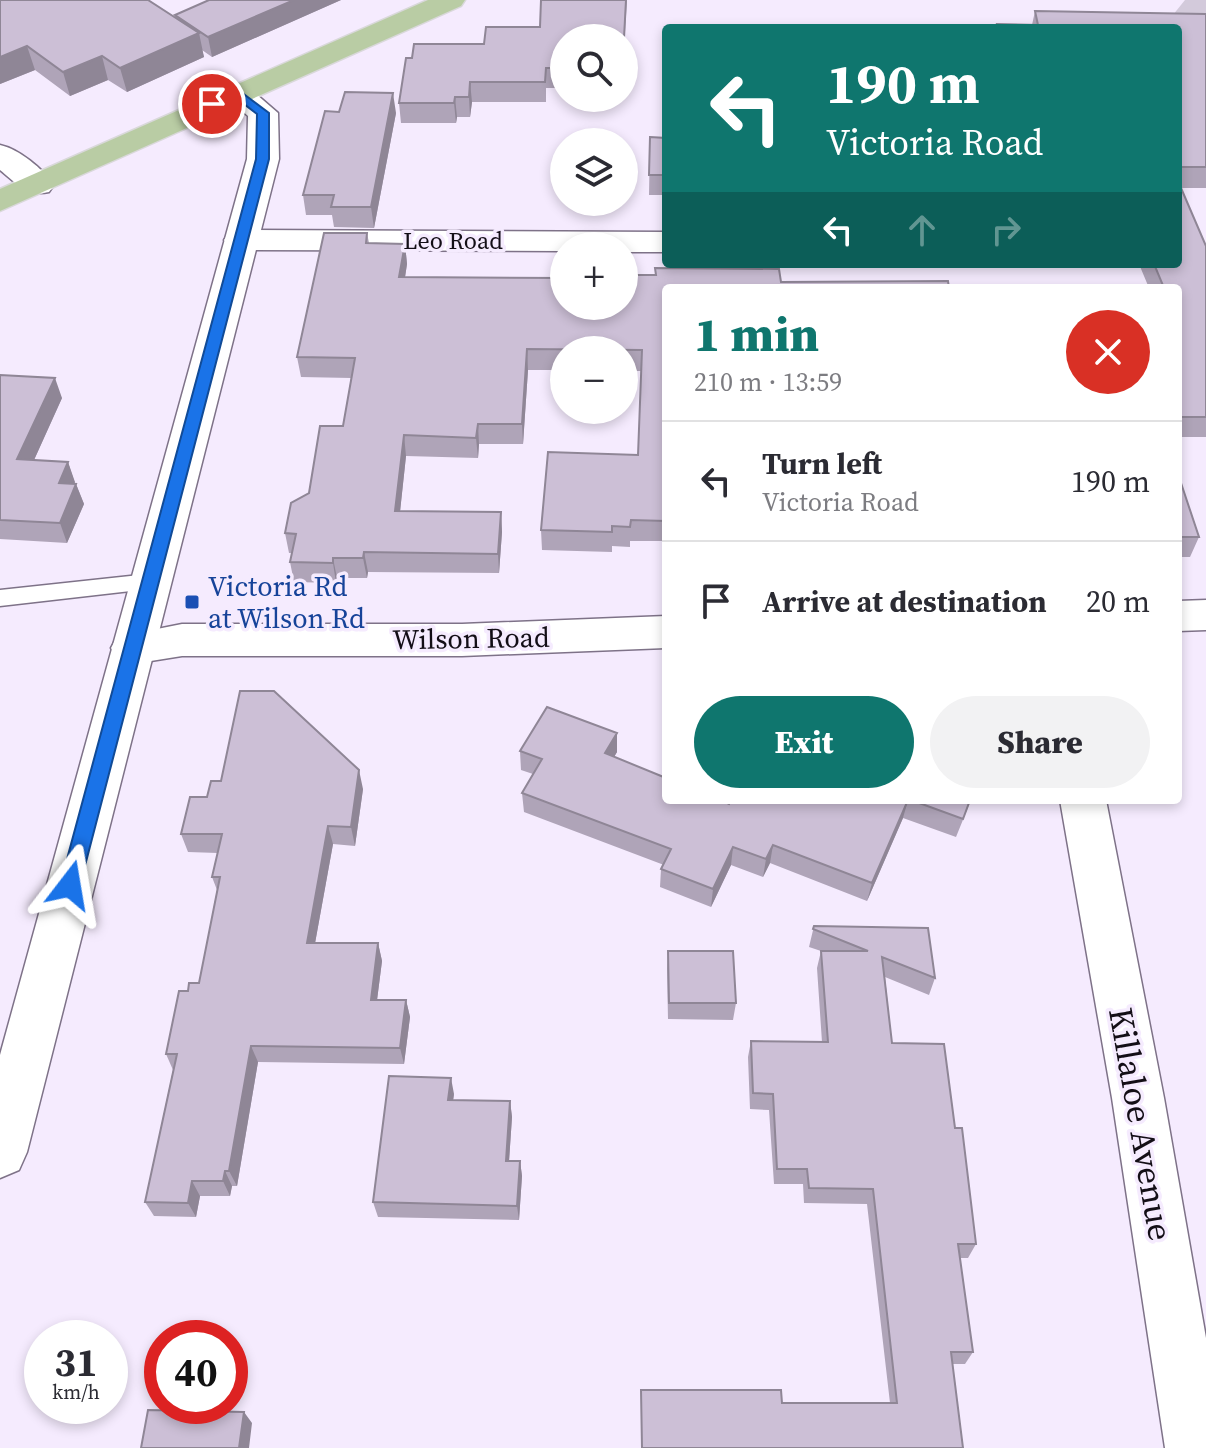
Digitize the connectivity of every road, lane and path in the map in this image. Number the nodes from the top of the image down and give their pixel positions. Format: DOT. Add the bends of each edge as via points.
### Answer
graph roads {
  1 [pos="451,0"];
  2 [pos="237,93"];
  3 [pos="0,154"];
  4 [pos="38,185"];
  5 [pos="0,201"];
  6 [pos="241,240"];
  7 [pos="662,242"];
  8 [pos="149,582"];
  9 [pos="0,598"];
  10 [pos="1206,615"];
  11 [pos="1182,616"];
  12 [pos="662,632"];
  13 [pos="132,648"];
  14 [pos="1084,804"];
  15 [pos="0,1152"];
  16 [pos="1195,1448"];
  1 -- 2 [label="main road"];
  2 -- 4 [label="main road"];
  2 -- 6 [label="street" via="263,113 265,140"];
  3 -- 4 [label="street"];
  4 -- 5 [label="main road"];
  6 -- 7 [label="street, Leo Road"];
  6 -- 8 [label="street"];
  8 -- 9 [label="lane"];
  8 -- 13 [label="street"];
  10 -- 11 [label="street"];
  12 -- 13 [label="street, Wilson Road" via="462,640 182,640"];
  13 -- 15 [label="street"];
  14 -- 16 [label="street, Killaloe Avenue"];
}
